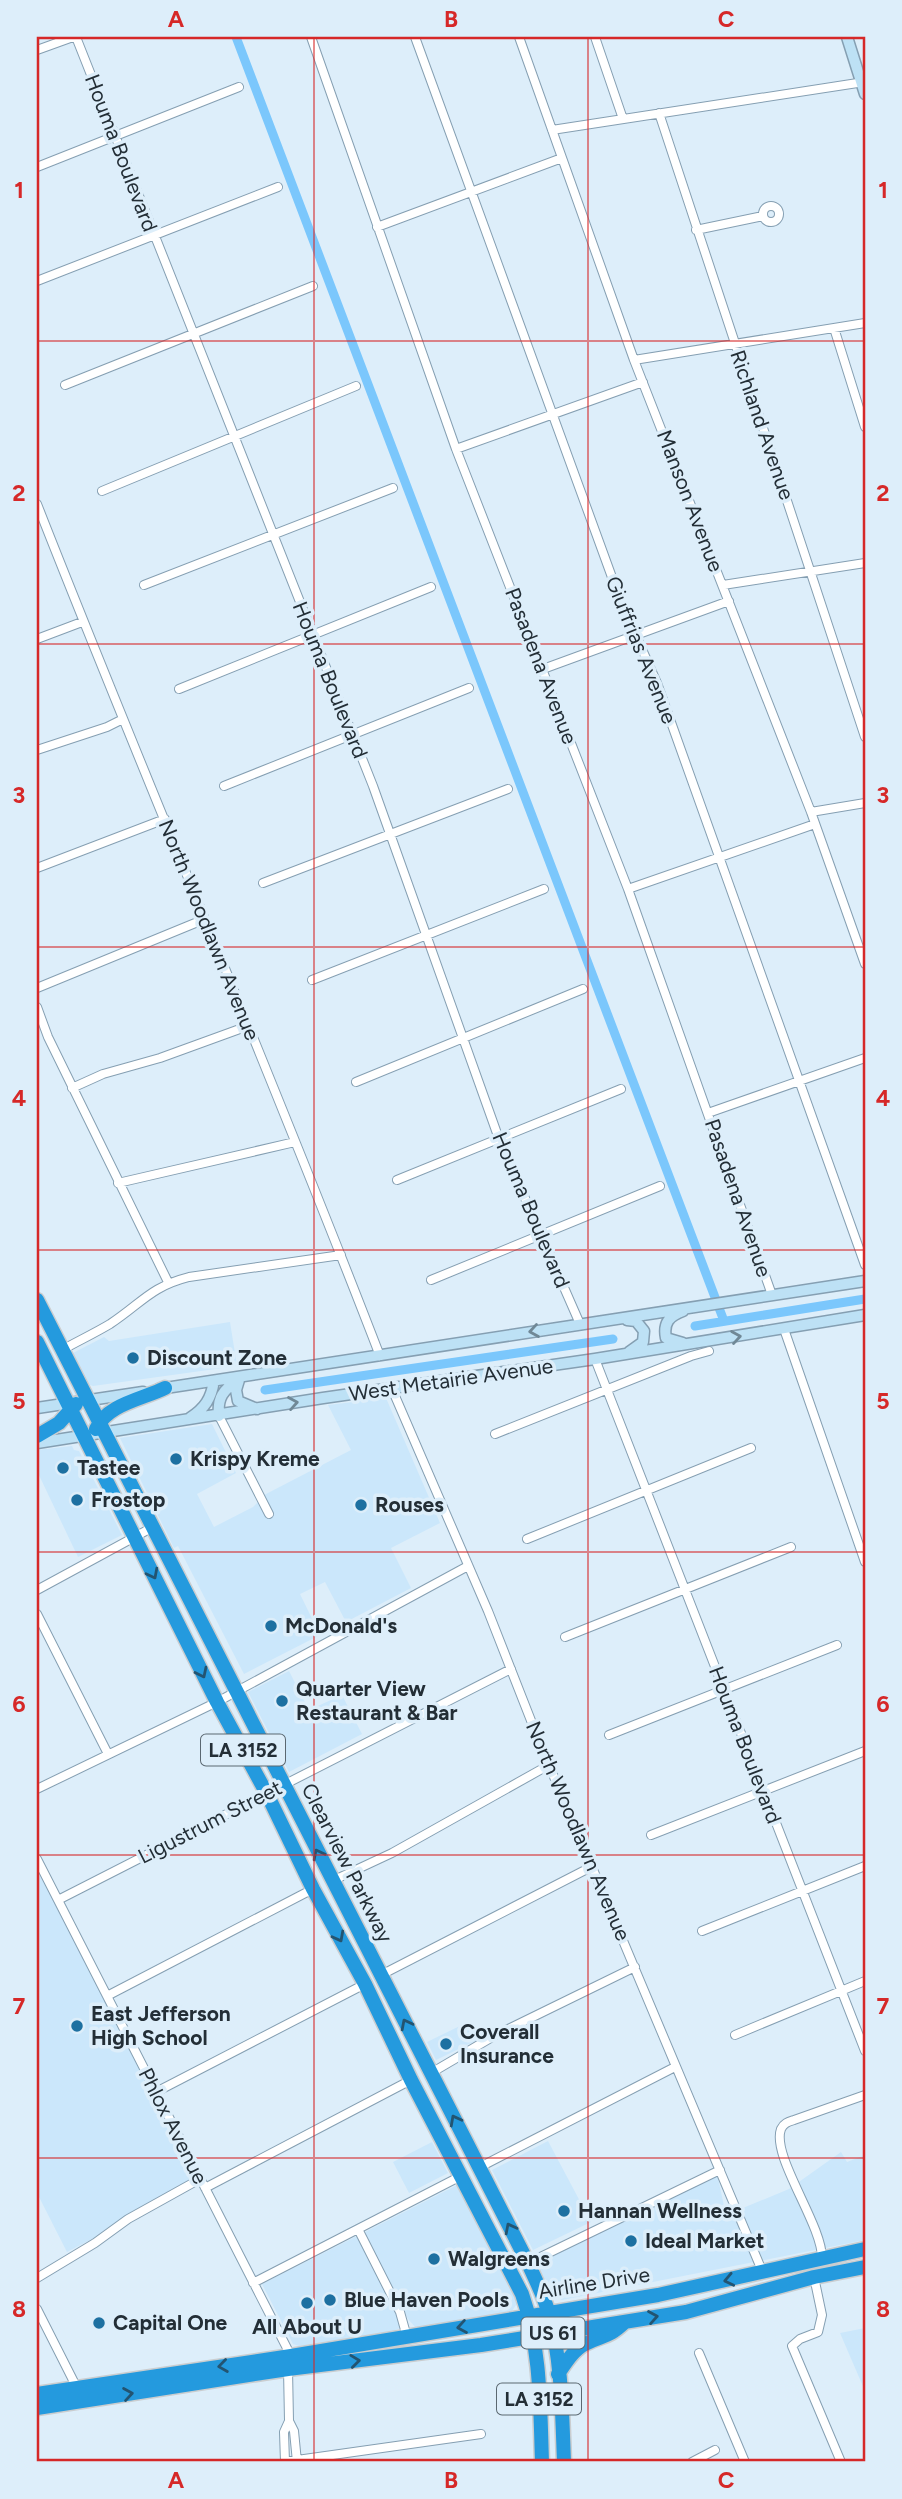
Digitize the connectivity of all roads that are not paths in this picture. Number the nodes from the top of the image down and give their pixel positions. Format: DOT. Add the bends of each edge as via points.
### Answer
graph roads {
  1 [pos="74,37"];
  2 [pos="311,37"];
  3 [pos="415,37"];
  4 [pos="519,37"];
  5 [pos="595,37"];
  6 [pos="847,37"];
  7 [pos="37,50"];
  8 [pos="863,82"];
  9 [pos="239,87"];
  10 [pos="865,94"];
  11 [pos="659,113"];
  12 [pos="623,119"];
  13 [pos="552,130"];
  14 [pos="114,136"];
  15 [pos="562,158"];
  16 [pos="37,167"];
  17 [pos="278,187"];
  18 [pos="472,192"];
  19 [pos="764,216"];
  20 [pos="377,227"];
  21 [pos="696,230"];
  22 [pos="153,235"];
  23 [pos="37,281"];
  24 [pos="313,286"];
  25 [pos="865,323"];
  26 [pos="834,328"];
  27 [pos="193,334"];
  28 [pos="734,344"];
  29 [pos="635,360"];
  30 [pos="643,382"];
  31 [pos="65,385"];
  32 [pos="356,386"];
  33 [pos="552,415"];
  34 [pos="865,427"];
  35 [pos="234,436"];
  36 [pos="456,450"];
  37 [pos="393,488"];
  38 [pos="102,491"];
  39 [pos="37,505"];
  40 [pos="273,535"];
  41 [pos="865,563"];
  42 [pos="811,571"];
  43 [pos="144,585"];
  44 [pos="723,585"];
  45 [pos="431,587"];
  46 [pos="729,601"];
  47 [pos="82,622"];
  48 [pos="311,634"];
  49 [pos="636,636"];
  50 [pos="37,639"];
  51 [pos="543,669"];
  52 [pos="470,688"];
  53 [pos="179,689"];
  54 [pos="123,719"];
  55 [pos="351,735"];
  56 [pos="865,737"];
  57 [pos="37,751"];
  58 [pos="224,786"];
  59 [pos="508,789"];
  60 [pos="865,803"];
  61 [pos="811,812"];
  62 [pos="164,819"];
  63 [pos="815,824"];
  64 [pos="390,836"];
  65 [pos="720,857"];
  66 [pos="37,868"];
  67 [pos="263,883"];
  68 [pos="544,889"];
  69 [pos="628,889"];
  70 [pos="205,919"];
  71 [pos="426,936"];
  72 [pos="865,964"];
  73 [pos="312,980"];
  74 [pos="37,988"];
  75 [pos="583,989"];
  76 [pos="37,1007"];
  77 [pos="248,1026"];
  78 [pos="462,1039"];
  79 [pos="865,1058"];
  80 [pos="800,1081"];
  81 [pos="356,1082"];
  82 [pos="72,1088"];
  83 [pos="621,1089"];
  84 [pos="708,1113"];
  85 [pos="499,1139"];
  86 [pos="295,1142"];
  87 [pos="397,1181"];
  88 [pos="118,1183"];
  89 [pos="660,1186"];
  90 [pos="540,1233"];
  91 [pos="341,1255"];
  92 [pos="865,1265"];
  93 [pos="431,1280"];
  94 [pos="865,1281"];
  95 [pos="168,1282"];
  96 [pos="772,1295"];
  97 [pos="37,1300"];
  98 [pos="699,1306"];
  99 [pos="865,1315"];
  100 [pos="610,1319"];
  101 [pos="42,1320"];
  102 [pos="580,1324"];
  103 [pos="784,1329"];
  104 [pos="37,1342"];
  105 [pos="692,1344"];
  106 [pos="62,1350"];
  107 [pos="709,1351"];
  108 [pos="620,1355"];
  109 [pos="380,1356"];
  110 [pos="595,1359"];
  111 [pos="251,1376"];
  112 [pos="239,1380"];
  113 [pos="214,1381"];
  114 [pos="191,1385"];
  115 [pos="165,1388"];
  116 [pos="392,1389"];
  117 [pos="607,1391"];
  118 [pos="76,1404"];
  119 [pos="205,1406"];
  120 [pos="37,1408"];
  121 [pos="259,1409"];
  122 [pos="219,1416"];
  123 [pos="180,1422"];
  124 [pos="95,1432"];
  125 [pos="495,1434"];
  126 [pos="37,1436"];
  127 [pos="37,1443"];
  128 [pos="751,1448"];
  129 [pos="645,1489"];
  130 [pos="269,1514"];
  131 [pos="153,1527"];
  132 [pos="134,1536"];
  133 [pos="527,1539"];
  134 [pos="791,1546"];
  135 [pos="865,1561"];
  136 [pos="468,1566"];
  137 [pos="37,1590"];
  138 [pos="685,1591"];
  139 [pos="192,1601"];
  140 [pos="172,1612"];
  141 [pos="37,1614"];
  142 [pos="565,1637"];
  143 [pos="837,1645"];
  144 [pos="512,1669"];
  145 [pos="237,1689"];
  146 [pos="723,1690"];
  147 [pos="217,1702"];
  148 [pos="609,1735"];
  149 [pos="865,1751"];
  150 [pos="108,1754"];
  151 [pos="549,1765"];
  152 [pos="283,1784"];
  153 [pos="37,1789"];
  154 [pos="763,1792"];
  155 [pos="267,1794"];
  156 [pos="651,1835"];
  157 [pos="37,1859"];
  158 [pos="593,1866"];
  159 [pos="865,1866"];
  160 [pos="332,1881"];
  161 [pos="313,1889"];
  162 [pos="801,1891"];
  163 [pos="58,1900"];
  164 [pos="702,1931"];
  165 [pos="635,1967"];
  166 [pos="381,1975"];
  167 [pos="865,1981"];
  168 [pos="365,1984"];
  169 [pos="841,1990"];
  170 [pos="107,1996"];
  171 [pos="372,1999"];
  172 [pos="735,2035"];
  173 [pos="865,2051"];
  174 [pos="675,2067"];
  175 [pos="431,2073"];
  176 [pos="411,2080"];
  177 [pos="156,2092"];
  178 [pos="865,2095"];
  179 [pos="480,2167"];
  180 [pos="720,2170"];
  181 [pos="461,2176"];
  182 [pos="200,2179"];
  183 [pos="205,2188"];
  184 [pos="358,2229"];
  185 [pos="865,2249"];
  186 [pos="822,2258"];
  187 [pos="528,2263"];
  188 [pos="865,2267"];
  189 [pos="769,2271"];
  190 [pos="814,2277"];
  191 [pos="37,2278"];
  192 [pos="253,2283"];
  193 [pos="752,2294"];
  194 [pos="37,2309"];
  195 [pos="549,2312"];
  196 [pos="529,2315"];
  197 [pos="625,2322"];
  198 [pos="553,2333"];
  199 [pos="533,2336"];
  200 [pos="408,2337"];
  201 [pos="699,2353"];
  202 [pos="289,2362"];
  203 [pos="558,2374"];
  204 [pos="37,2394"];
  205 [pos="78,2395"];
  206 [pos="37,2408"];
  207 [pos="289,2421"];
  208 [pos="481,2434"];
  209 [pos="715,2450"];
  210 [pos="297,2461"];
  211 [pos="280,2462"];
  212 [pos="285,2462"];
  213 [pos="542,2462"];
  214 [pos="564,2462"];
  215 [pos="692,2462"];
  216 [pos="745,2462"];
  217 [pos="841,2462"];
  1 -- 7 [label="street"];
  1 -- 14 [label="street, Houma Boulevard"];
  2 -- 20 [label="street, Pasadena Avenue"];
  3 -- 18 [label="street, Giuffrias Avenue"];
  4 -- 13 [label="street, Manson Avenue"];
  5 -- 12 [label="street"];
  6 -- 8 [label="main road"];
  8 -- 10 [label="main road"];
  8 -- 11 [label="street"];
  9 -- 14 [label="street"];
  11 -- 12 [label="street"];
  11 -- 21 [label="street, Richland Avenue"];
  12 -- 13 [label="street"];
  13 -- 15 [label="street, Manson Avenue"];
  14 -- 16 [label="street"];
  14 -- 22 [label="street, Houma Boulevard"];
  15 -- 18 [label="street"];
  15 -- 29 [label="street, Manson Avenue"];
  17 -- 22 [label="street"];
  18 -- 20 [label="street"];
  18 -- 33 [label="street, Giuffrias Avenue"];
  19 -- 21 [label="street"];
  20 -- 36 [label="street, Pasadena Avenue"];
  21 -- 28 [label="street, Richland Avenue"];
  22 -- 23 [label="street"];
  22 -- 27 [label="street, Houma Boulevard"];
  24 -- 27 [label="street"];
  25 -- 26 [label="street"];
  26 -- 28 [label="street"];
  26 -- 34 [label="street"];
  27 -- 31 [label="street"];
  27 -- 35 [label="street, Houma Boulevard"];
  28 -- 29 [label="street"];
  28 -- 42 [label="street, Richland Avenue"];
  29 -- 30 [label="street, Manson Avenue"];
  30 -- 33 [label="street"];
  30 -- 44 [label="street, Manson Avenue"];
  32 -- 35 [label="street"];
  33 -- 36 [label="street"];
  33 -- 49 [label="street, Giuffrias Avenue"];
  35 -- 38 [label="street"];
  35 -- 40 [label="street, Houma Boulevard"];
  36 -- 51 [label="street, Pasadena Avenue"];
  37 -- 40 [label="street"];
  39 -- 47 [label="street, North Woodlawn Avenue"];
  40 -- 43 [label="street"];
  40 -- 48 [label="street, Houma Boulevard"];
  41 -- 42 [label="street"];
  42 -- 44 [label="street"];
  42 -- 56 [label="street, Richland Avenue"];
  44 -- 46 [label="street, Manson Avenue"];
  45 -- 48 [label="street"];
  46 -- 49 [label="street"];
  46 -- 61 [label="street, Manson Avenue"];
  47 -- 50 [label="street"];
  47 -- 54 [label="street, North Woodlawn Avenue"];
  48 -- 53 [label="street"];
  48 -- 55 [label="street, Houma Boulevard"];
  49 -- 51 [label="street"];
  49 -- 65 [label="street, Giuffrias Avenue"];
  51 -- 69 [label="street, Pasadena Avenue"];
  52 -- 55 [label="street"];
  54 -- 57 [label="street"];
  54 -- 62 [label="street, North Woodlawn Avenue"];
  55 -- 58 [label="street"];
  55 -- 64 [label="street, Houma Boulevard"];
  59 -- 64 [label="street"];
  60 -- 61 [label="street"];
  61 -- 63 [label="street, Manson Avenue"];
  62 -- 66 [label="street"];
  62 -- 70 [label="street, North Woodlawn Avenue"];
  63 -- 65 [label="street"];
  63 -- 72 [label="street, Manson Avenue"];
  64 -- 67 [label="street"];
  64 -- 71 [label="street, Houma Boulevard"];
  65 -- 69 [label="street"];
  65 -- 80 [label="street, Giuffrias Avenue"];
  68 -- 71 [label="street"];
  69 -- 84 [label="street, Pasadena Avenue"];
  70 -- 74 [label="street"];
  70 -- 77 [label="street, North Woodlawn Avenue"];
  71 -- 73 [label="street"];
  71 -- 78 [label="street, Houma Boulevard"];
  75 -- 78 [label="street"];
  76 -- 82 [label="street"];
  77 -- 82 [label="street"];
  77 -- 86 [label="street, North Woodlawn Avenue"];
  78 -- 81 [label="street"];
  78 -- 85 [label="street, Houma Boulevard"];
  79 -- 80 [label="street"];
  80 -- 84 [label="street"];
  80 -- 92 [label="street, Giuffrias Avenue"];
  82 -- 88 [label="street"];
  83 -- 85 [label="street"];
  84 -- 96 [label="street, Pasadena Avenue"];
  85 -- 87 [label="street"];
  85 -- 90 [label="street, Houma Boulevard"];
  86 -- 88 [label="street"];
  86 -- 91 [label="street, North Woodlawn Avenue"];
  88 -- 95 [label="street"];
  89 -- 90 [label="street"];
  90 -- 93 [label="street"];
  90 -- 102 [label="street, Houma Boulevard"];
  91 -- 95 [label="street"];
  91 -- 109 [label="street, North Woodlawn Avenue"];
  94 -- 96 [label="main road, West Metairie Avenue"];
  95 -- 106 [label="street" via="111,1323"];
  96 -- 98 [label="main road, West Metairie Avenue"];
  97 -- 101 [label="highway, Clearview Parkway / LA 3152"];
  98 -- 100 [label="main road, West Metairie Avenue"];
  98 -- 105 [label="main road" via="679,1312 664,1328 666,1338"];
  99 -- 103 [label="main road, West Metairie Avenue"];
  100 -- 102 [label="main road, West Metairie Avenue"];
  100 -- 108 [label="main road" via="636,1321 644,1331 643,1342"];
  101 -- 106 [label="highway, Clearview Parkway / LA 3152"];
  102 -- 109 [label="main road, West Metairie Avenue, one-way"];
  105 -- 103 [label="main road, West Metairie Avenue, one-way"];
  103 -- 135 [label="street"];
  104 -- 118 [label="highway, Clearview Parkway / LA 3152"];
  105 -- 108 [label="main road, West Metairie Avenue"];
  106 -- 118 [label="highway, Clearview Parkway / LA 3152" via="78,1380"];
  107 -- 117 [label="street"];
  108 -- 110 [label="main road, West Metairie Avenue"];
  109 -- 111 [label="main road, West Metairie Avenue"];
  110 -- 116 [label="main road, West Metairie Avenue"];
  110 -- 117 [label="street, Houma Boulevard"];
  111 -- 112 [label="main road"];
  111 -- 113 [label="main road, West Metairie Avenue"];
  112 -- 121 [label="main road" via="238,1401"];
  112 -- 122 [label="main road" via="222,1392"];
  113 -- 114 [label="main road, West Metairie Avenue"];
  113 -- 119 [label="main road"];
  114 -- 115 [label="main road, West Metairie Avenue"];
  114 -- 119 [label="main road" via="203,1391"];
  115 -- 118 [label="main road, West Metairie Avenue"];
  115 -- 124 [label="highway" via="116,1409"];
  121 -- 116 [label="main road, West Metairie Avenue, one-way"];
  116 -- 136 [label="street, North Woodlawn Avenue"];
  117 -- 125 [label="street"];
  117 -- 129 [label="street, Houma Boulevard"];
  118 -- 120 [label="main road, West Metairie Avenue"];
  118 -- 124 [label="highway, Clearview Parkway / LA 3152"];
  118 -- 124 [label="highway, Clearview Parkway / LA 3152"];
  118 -- 126 [label="highway" via="59,1423"];
  119 -- 123 [label="main road"];
  121 -- 122 [label="main road, West Metairie Avenue"];
  122 -- 123 [label="main road, West Metairie Avenue"];
  122 -- 130 [label="street"];
  123 -- 124 [label="main road, West Metairie Avenue"];
  124 -- 127 [label="main road, West Metairie Avenue"];
  124 -- 131 [label="highway, Clearview Parkway / LA 3152"];
  124 -- 132 [label="highway, Clearview Parkway / LA 3152" via="95,1458"];
  128 -- 129 [label="street"];
  129 -- 133 [label="street"];
  129 -- 138 [label="street, Houma Boulevard"];
  131 -- 132 [label="street"];
  131 -- 139 [label="highway, Clearview Parkway / LA 3152"];
  132 -- 137 [label="street"];
  132 -- 140 [label="highway, Clearview Parkway / LA 3152, one-way"];
  134 -- 138 [label="street"];
  136 -- 144 [label="street, North Woodlawn Avenue"];
  136 -- 145 [label="street"];
  138 -- 142 [label="street"];
  138 -- 146 [label="street, Houma Boulevard"];
  139 -- 140 [label="highway"];
  139 -- 145 [label="highway, Clearview Parkway / LA 3152"];
  140 -- 147 [label="highway, Clearview Parkway / LA 3152, one-way"];
  141 -- 150 [label="street"];
  143 -- 146 [label="street"];
  144 -- 151 [label="street, North Woodlawn Avenue"];
  144 -- 152 [label="street, Ligustrum Street"];
  145 -- 147 [label="street"];
  145 -- 152 [label="highway, Clearview Parkway / LA 3152"];
  146 -- 148 [label="street"];
  146 -- 154 [label="street, Houma Boulevard"];
  147 -- 150 [label="street"];
  147 -- 155 [label="highway, Clearview Parkway / LA 3152"];
  149 -- 154 [label="street"];
  150 -- 153 [label="street"];
  151 -- 158 [label="street, North Woodlawn Avenue"];
  151 -- 160 [label="street" via="392,1853"];
  152 -- 155 [label="street, Ligustrum Street"];
  160 -- 152 [label="highway, Clearview Parkway / LA 3152, one-way"];
  154 -- 156 [label="street"];
  154 -- 162 [label="street, Houma Boulevard"];
  155 -- 161 [label="highway, Clearview Parkway / LA 3152"];
  155 -- 163 [label="street, Ligustrum Street"];
  157 -- 163 [label="street, Phlox Avenue"];
  158 -- 165 [label="street, North Woodlawn Avenue"];
  158 -- 166 [label="street"];
  159 -- 162 [label="street"];
  160 -- 166 [label="highway, Clearview Parkway / LA 3152"];
  161 -- 168 [label="highway, Clearview Parkway / LA 3152, one-way"];
  161 -- 170 [label="street"];
  162 -- 164 [label="street"];
  162 -- 169 [label="street, Houma Boulevard"];
  163 -- 170 [label="street, Phlox Avenue"];
  165 -- 174 [label="street, North Woodlawn Avenue"];
  165 -- 175 [label="street" via="494,2036"];
  175 -- 166 [label="highway, Clearview Parkway / LA 3152, one-way"];
  167 -- 169 [label="street"];
  168 -- 171 [label="highway, Clearview Parkway / LA 3152"];
  168 -- 177 [label="street"];
  169 -- 172 [label="street"];
  169 -- 173 [label="street, Houma Boulevard"];
  170 -- 177 [label="street, Phlox Avenue"];
  171 -- 175 [label="highway" via="385,2010 416,2071"];
  171 -- 176 [label="highway, Clearview Parkway / LA 3152"];
  174 -- 179 [label="street"];
  174 -- 180 [label="street, North Woodlawn Avenue"];
  179 -- 175 [label="highway, Clearview Parkway / LA 3152, one-way"];
  176 -- 181 [label="highway, Clearview Parkway / LA 3152"];
  176 -- 183 [label="street"];
  177 -- 182 [label="street, Phlox Avenue"];
  178 -- 186 [label="street" via="794,2120 784,2125 780,2136 781,2150 818,2237"];
  187 -- 179 [label="highway, Clearview Parkway / LA 3152, one-way"];
  180 -- 187 [label="street"];
  180 -- 189 [label="street, North Woodlawn Avenue"];
  181 -- 184 [label="street"];
  181 -- 196 [label="highway, Clearview Parkway / LA 3152"];
  182 -- 183 [label="street, Phlox Avenue"];
  182 -- 191 [label="street"];
  183 -- 192 [label="street, Phlox Avenue"];
  184 -- 192 [label="street"];
  184 -- 200 [label="street"];
  185 -- 186 [label="highway, Airline Drive / US 61"];
  186 -- 189 [label="highway, Airline Drive / US 61"];
  187 -- 195 [label="highway, Clearview Parkway / LA 3152"];
  188 -- 190 [label="highway, Airline Drive / US 61"];
  189 -- 193 [label="highway" via="753,2286"];
  189 -- 195 [label="highway, Airline Drive / US 61, one-way"];
  190 -- 193 [label="highway, Airline Drive / US 61"];
  190 -- 217 [label="street" via="822,2315 818,2332 792,2346"];
  192 -- 202 [label="street, Phlox Avenue"];
  197 -- 193 [label="highway, Airline Drive / US 61, one-way"];
  194 -- 205 [label="street"];
  195 -- 196 [label="highway, Airline Drive / US 61"];
  195 -- 198 [label="highway, Clearview Parkway / LA 3152"];
  196 -- 199 [label="highway, Clearview Parkway / LA 3152"];
  196 -- 200 [label="highway, Airline Drive / US 61, one-way"];
  197 -- 198 [label="highway, Airline Drive / US 61"];
  197 -- 203 [label="highway" via="611,2335 578,2349"];
  198 -- 199 [label="highway, Airline Drive / US 61"];
  198 -- 203 [label="highway, Clearview Parkway / LA 3152"];
  202 -- 199 [label="highway, Airline Drive / US 61, one-way"];
  199 -- 213 [label="highway, LA 3152"];
  200 -- 202 [label="highway, Airline Drive / US 61"];
  201 -- 216 [label="street"];
  202 -- 205 [label="highway, Airline Drive / US 61"];
  202 -- 207 [label="street"];
  203 -- 214 [label="highway, Clearview Parkway / LA 3152"];
  204 -- 205 [label="highway, Airline Drive / US 61"];
  205 -- 206 [label="highway, Airline Drive / US 61"];
  207 -- 210 [label="street"];
  207 -- 212 [label="street" via="284,2432"];
  208 -- 210 [label="street"];
  209 -- 215 [label="street"];
  210 -- 212 [label="street"];
  211 -- 212 [label="street"];
}
